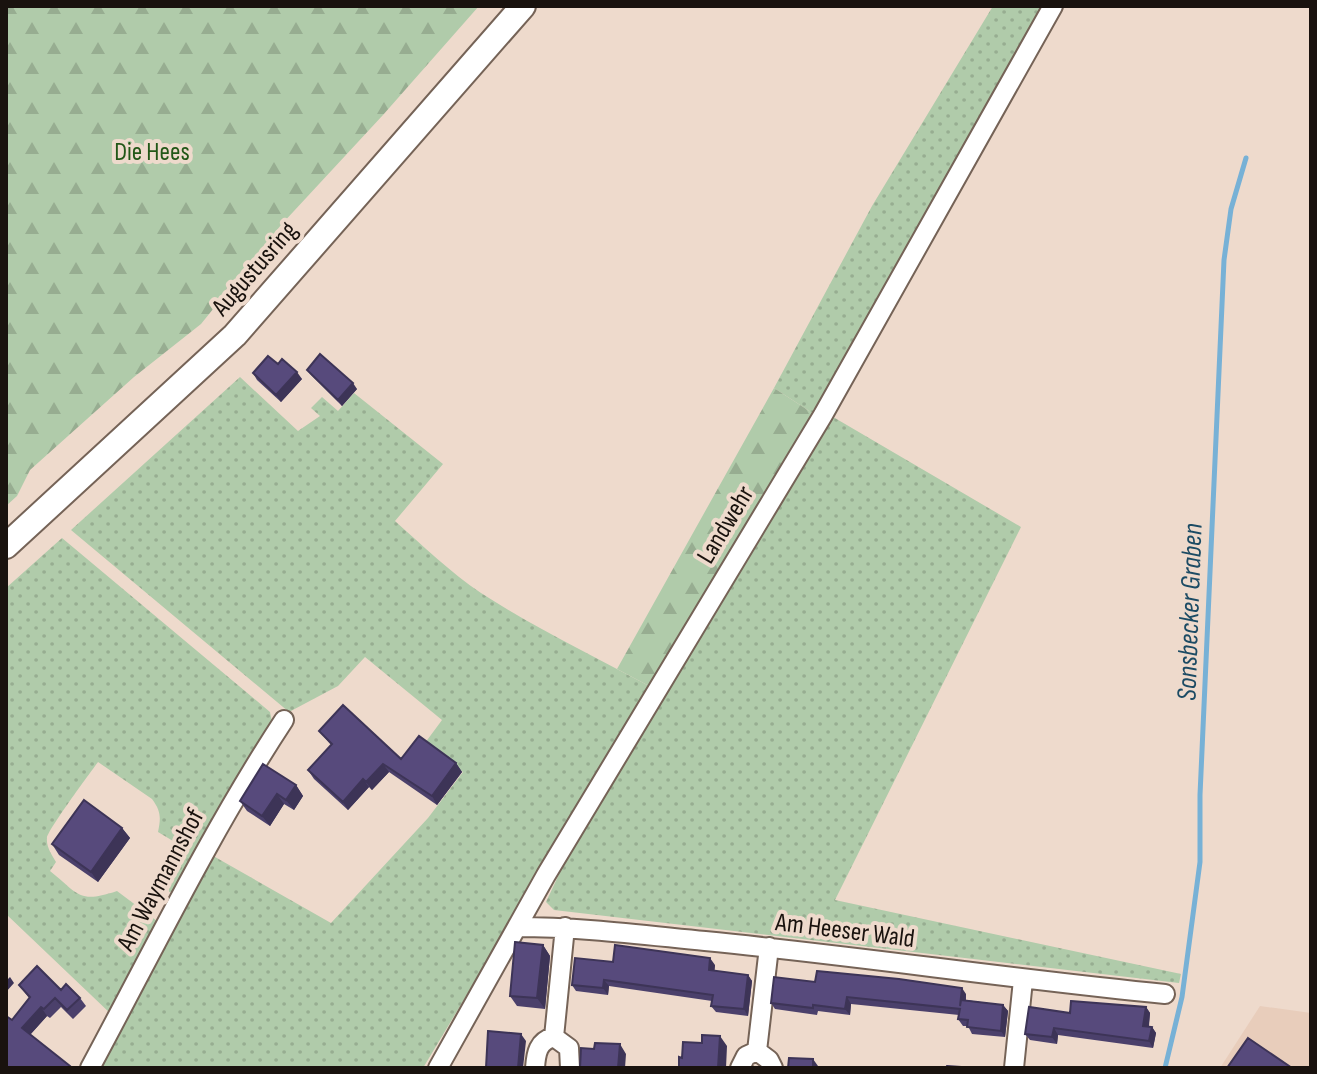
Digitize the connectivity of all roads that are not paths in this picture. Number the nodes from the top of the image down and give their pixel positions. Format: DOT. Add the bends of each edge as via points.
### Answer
graph roads {
  1 [pos="523,6"];
  2 [pos="1053,6"];
  3 [pos="6,546"];
  4 [pos="284,720"];
  5 [pos="517,927"];
  6 [pos="565,927"];
  7 [pos="769,947"];
  8 [pos="1023,980"];
  9 [pos="1165,994"];
  10 [pos="554,1037"];
  11 [pos="757,1051"];
  12 [pos="90,1068"];
  13 [pos="438,1068"];
  14 [pos="535,1068"];
  15 [pos="570,1068"];
  16 [pos="740,1068"];
  17 [pos="773,1068"];
  18 [pos="1014,1068"];
  1 -- 3 [label="main road, Augustusring" via="235,335"];
  2 -- 5 [label="street, Landwehr" via="823,415"];
  4 -- 12 [label="street, Am Waymannshof" via="211,839"];
  5 -- 6 [label="street, Am Heeser Wald"];
  5 -- 13 [label="street, Landwehr"];
  6 -- 7 [label="street, Am Heeser Wald"];
  6 -- 10 [label="street"];
  7 -- 8 [label="street, Am Heeser Wald"];
  7 -- 11 [label="street"];
  8 -- 9 [label="street, Am Heeser Wald"];
  8 -- 18 [label="street"];
  10 -- 14 [label="street" via="537,1050"];
  10 -- 15 [label="street" via="569,1048"];
  11 -- 16 [label="street" via="746,1056"];
  11 -- 17 [label="street"];
}
